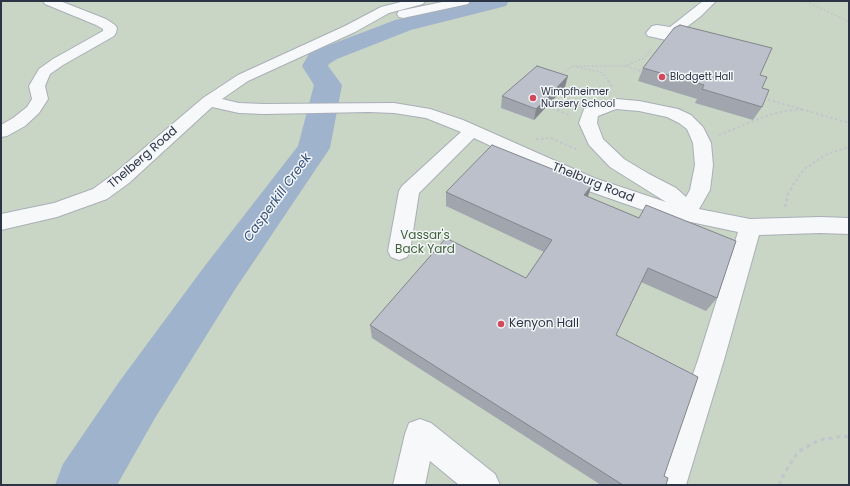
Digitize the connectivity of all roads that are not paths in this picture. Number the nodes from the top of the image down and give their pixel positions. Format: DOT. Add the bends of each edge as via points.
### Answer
graph roads {
  1 [pos="49,1"];
  2 [pos="419,1"];
  3 [pos="464,1"];
  4 [pos="710,1"];
  5 [pos="350,29"];
  6 [pos="669,34"];
  7 [pos="209,101"];
  8 [pos="472,131"];
  9 [pos="1,132"];
  10 [pos="686,214"];
  11 [pos="1,222"];
  12 [pos="849,226"];
  13 [pos="750,227"];
  14 [pos="399,251"];
  15 [pos="409,485"];
  16 [pos="484,485"];
  17 [pos="670,485"];
  1 -- 9 [label="lane" via="101,22 110,28 109,33 44,72 37,86 40,99 33,110"];
  2 -- 5 [label="lane, Thelberg Road" via="385,10"];
  3 -- 5 [label="lane"];
  4 -- 6 [label="lane"];
  5 -- 7 [label="lane, Thelberg Road" via="243,78"];
  7 -- 8 [label="lane, Thelburg Road" via="239,108 394,108 430,114"];
  7 -- 11 [label="lane, Thelberg Road" via="122,178 100,194 56,210"];
  8 -- 10 [label="lane, Thelburg Road" via="587,183 647,204"];
  8 -- 14 [label="lane" via="409,191"];
  10 -- 10 [label="lane" via="700,190 704,164 702,144 694,127 672,113 639,106 616,104 590,113 588,123 595,141 617,162 669,193 679,202"];
  10 -- 13 [label="lane, Thelburg Road"];
  12 -- 13 [label="lane, Thelburg Road"];
  13 -- 17 [label="lane" via="711,360"];
  15 -- 16 [label="lane" via="420,434"];
}
